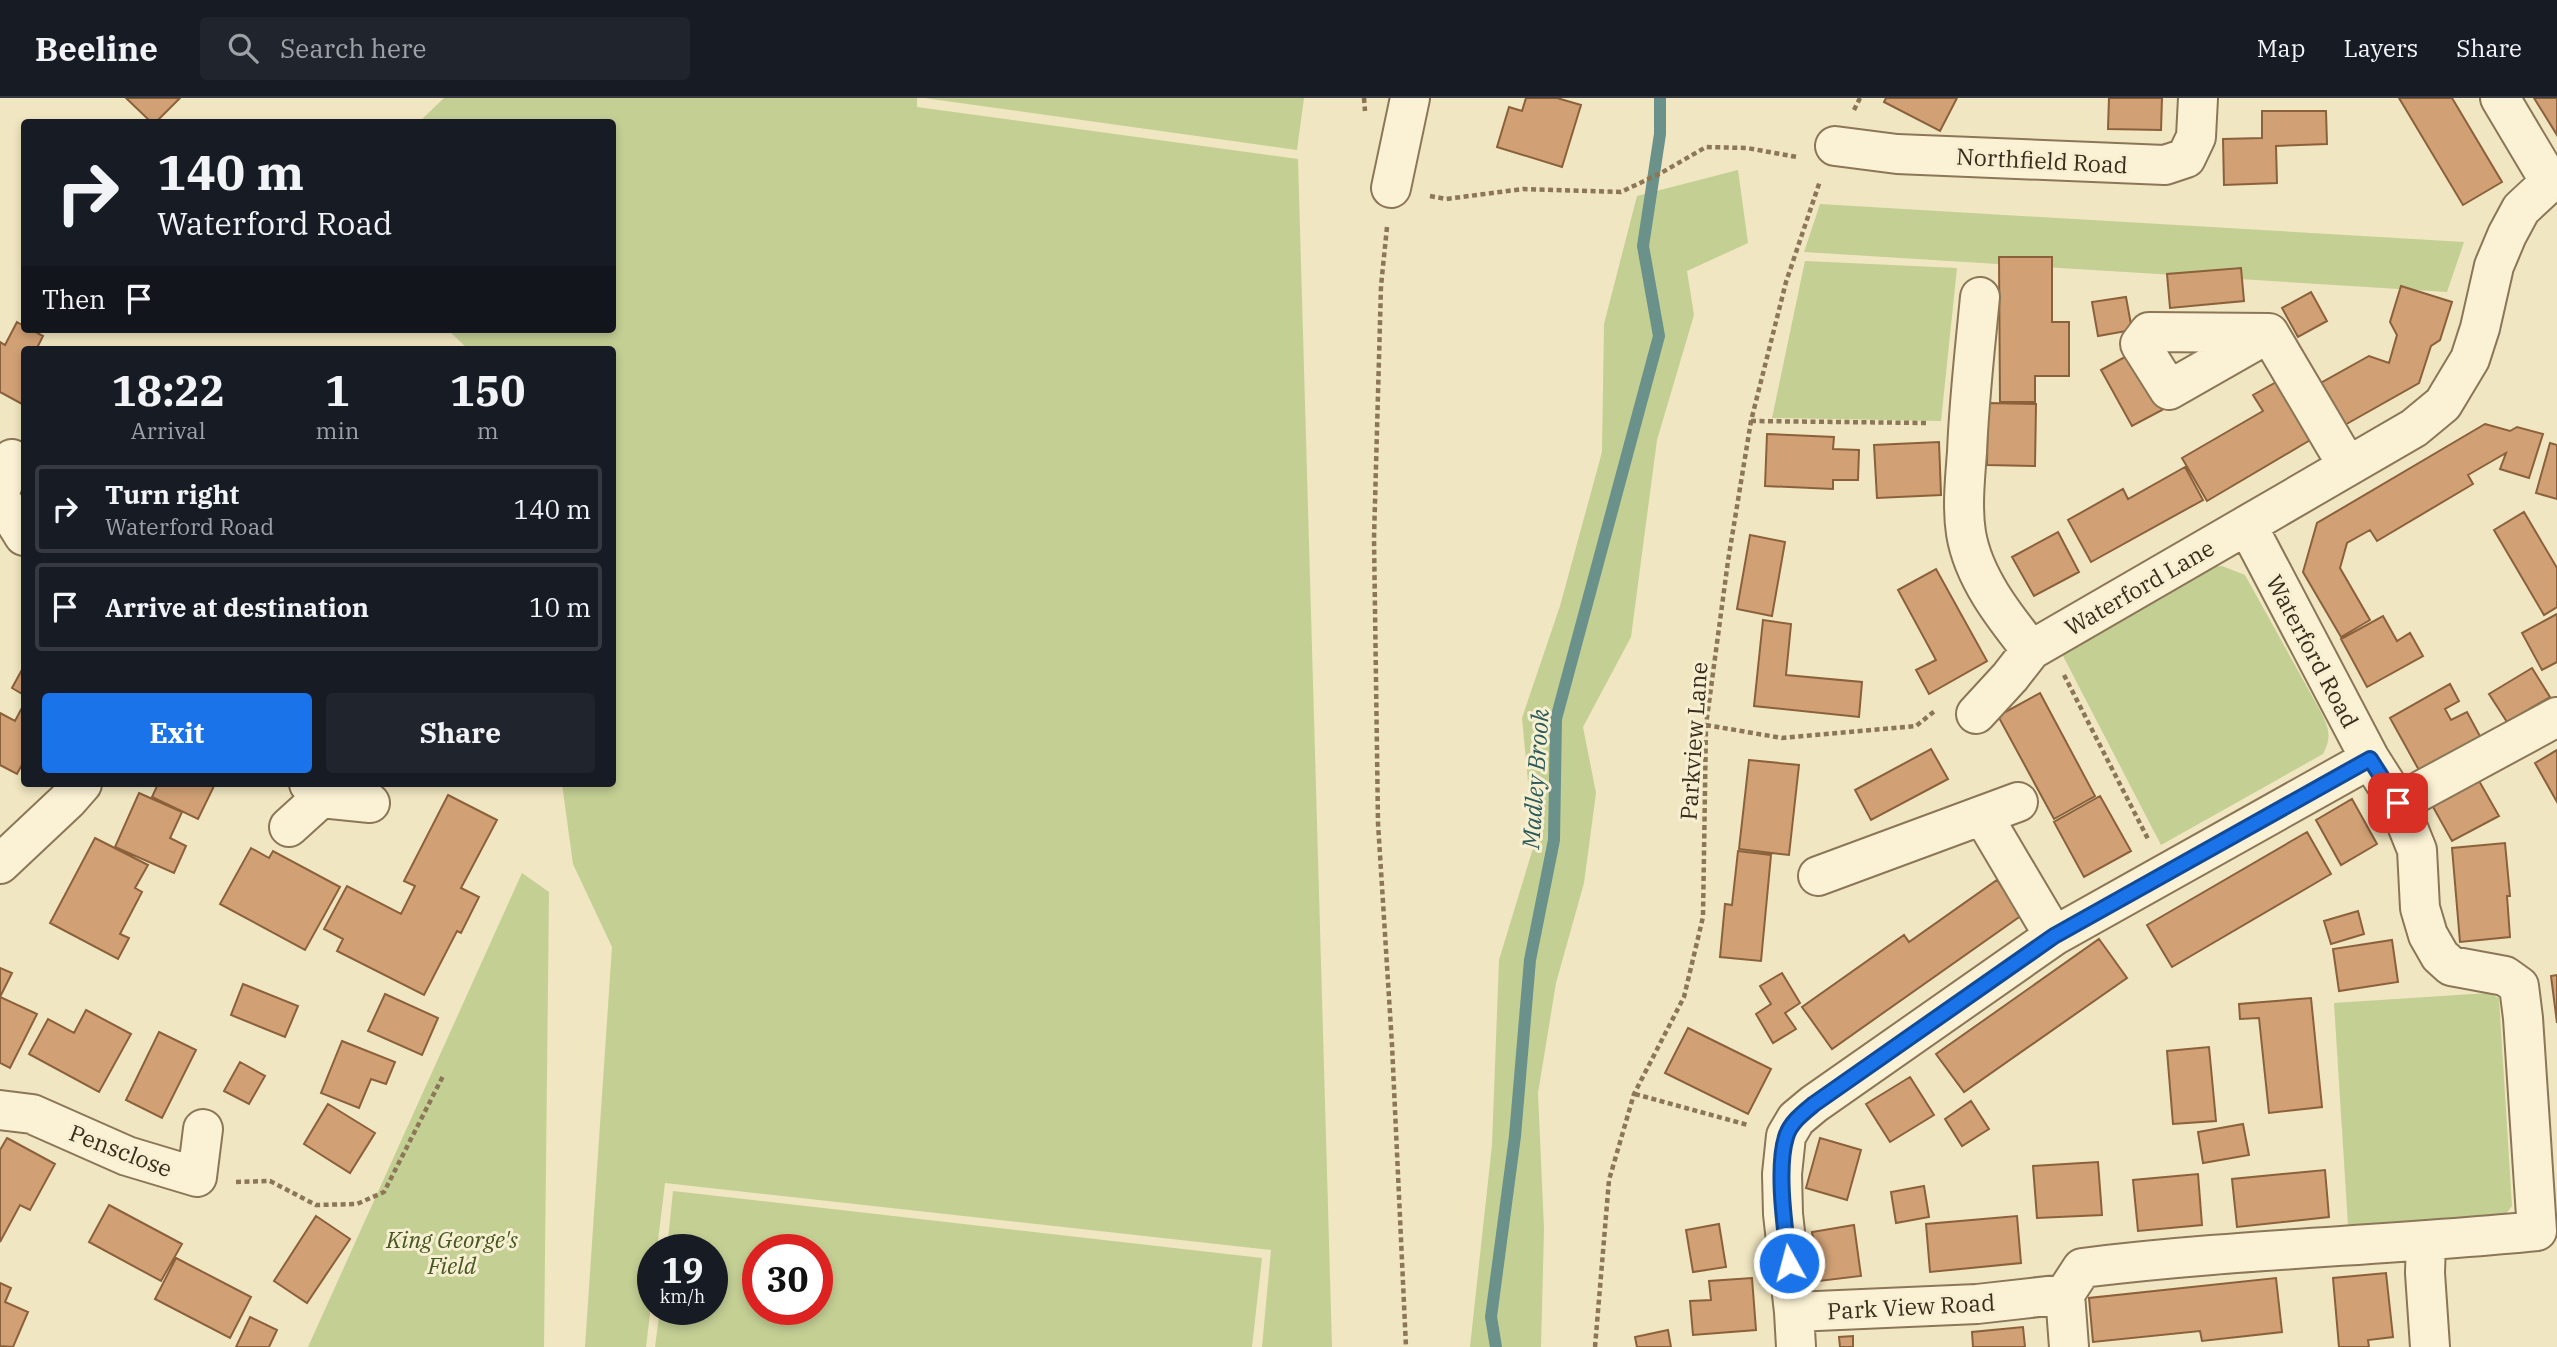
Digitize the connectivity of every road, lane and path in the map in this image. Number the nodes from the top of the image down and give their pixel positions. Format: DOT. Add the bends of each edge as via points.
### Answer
graph roads {
  1 [pos="1410,98"];
  2 [pos="1860,98"];
  3 [pos="2198,98"];
  4 [pos="2500,98"];
  5 [pos="1831,154"];
  6 [pos="2553,181"];
  7 [pos="1391,188"];
  8 [pos="1980,297"];
  9 [pos="2269,333"];
  10 [pos="1751,421"];
  11 [pos="1968,424"];
  12 [pos="2347,465"];
  13 [pos="0,498"];
  14 [pos="2247,525"];
  15 [pos="21,531"];
  16 [pos="2039,645"];
  17 [pos="1976,714"];
  18 [pos="2557,716"];
  19 [pos="1706,725"];
  20 [pos="2370,759"];
  21 [pos="79,787"];
  22 [pos="315,791"];
  23 [pos="2018,802"];
  24 [pos="370,803"];
  25 [pos="2398,803"];
  26 [pos="1983,816"];
  27 [pos="289,827"];
  28 [pos="0,864"];
  29 [pos="2168,873"];
  30 [pos="1818,876"];
  31 [pos="2054,936"];
  32 [pos="443,1076"];
  33 [pos="1634,1094"];
  34 [pos="0,1110"];
  35 [pos="203,1129"];
  36 [pos="1786,1136"];
  37 [pos="197,1177"];
  38 [pos="2426,1242"];
  39 [pos="2065,1294"];
  40 [pos="1795,1329"];
  41 [pos="1406,1347"];
  42 [pos="1595,1347"];
  43 [pos="2069,1347"];
  44 [pos="2430,1347"];
  1 -- 7 [label="street"];
  2 -- 5 [label="path, Parkview Lane"];
  3 -- 5 [label="street, Northfield Road" via="2196,137 2186,158 2165,165"];
  4 -- 6 [label="street"];
  5 -- 7 [label="path" via="1706,147 1621,192 1523,189 1446,199"];
  5 -- 10 [label="path, Parkview Lane" via="1786,282"];
  6 -- 12 [label="street" via="2521,209 2507,234 2470,359 2443,404 2414,428"];
  7 -- 41 [label="path" via="1381,286 1374,538 1378,823"];
  8 -- 11 [label="street"];
  9 -- 12 [label="street"];
  10 -- 11 [label="path"];
  10 -- 19 [label="path, Parkview Lane"];
  11 -- 16 [label="street" via="1966,535 1980,575 2001,613"];
  12 -- 14 [label="street"];
  13 -- 15 [label="street"];
  14 -- 16 [label="street, Waterford Lane"];
  14 -- 20 [label="street, Waterford Road"];
  16 -- 17 [label="street, Waterford Lane"];
  16 -- 29 [label="path"];
  17 -- 19 [label="path" via="1947,701 1916,726 1782,738"];
  18 -- 25 [label="street"];
  19 -- 33 [label="path, Parkview Lane" via="1703,917 1684,997"];
  20 -- 25 [label="street, Waterford Road"];
  20 -- 29 [label="street"];
  21 -- 28 [label="street"];
  22 -- 24 [label="street"];
  22 -- 27 [label="street"];
  23 -- 26 [label="street"];
  25 -- 38 [label="street, Waterford Road" via="2417,850 2420,908 2440,956 2451,966 2505,976 2519,986 2530,1120 2537,1231"];
  26 -- 30 [label="street"];
  26 -- 31 [label="street"];
  29 -- 31 [label="street"];
  31 -- 36 [label="street" via="1814,1104 1796,1119"];
  32 -- 37 [label="path" via="384,1192 358,1204 316,1205 270,1181"];
  33 -- 36 [label="path"];
  33 -- 42 [label="path, Parkview Lane" via="1609,1180"];
  34 -- 37 [label="street, Pensclose" via="32,1114 127,1156"];
  35 -- 37 [label="street, Pensclose"];
  36 -- 40 [label="street, Park View Road" via="1783,1214"];
  38 -- 39 [label="street" via="2242,1252 2082,1268"];
  38 -- 44 [label="street"];
  39 -- 40 [label="street, Park View Road"];
  39 -- 43 [label="street"];
}
